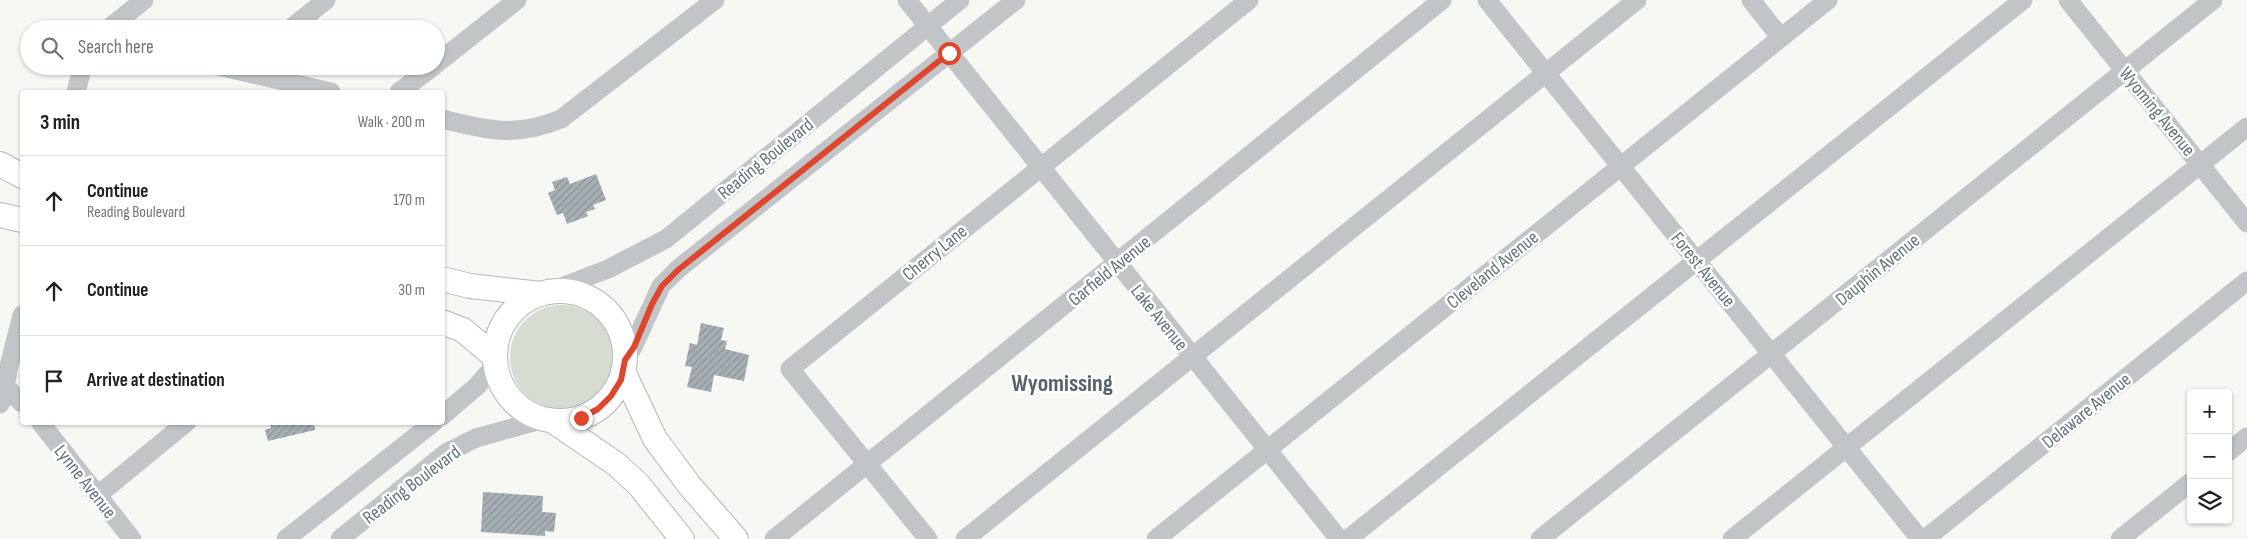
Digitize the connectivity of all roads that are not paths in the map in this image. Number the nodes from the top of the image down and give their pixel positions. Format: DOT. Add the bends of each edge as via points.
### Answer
graph roads {
  1 [pos="144,0"];
  2 [pos="326,0"];
  3 [pos="517,0"];
  4 [pos="715,0"];
  5 [pos="907,0"];
  6 [pos="960,0"];
  7 [pos="1016,0"];
  8 [pos="1249,0"];
  9 [pos="1442,0"];
  10 [pos="1487,0"];
  11 [pos="1637,0"];
  12 [pos="1751,0"];
  13 [pos="1828,0"];
  14 [pos="2022,0"];
  15 [pos="2068,0"];
  16 [pos="2213,0"];
  17 [pos="119,20"];
  18 [pos="301,20"];
  19 [pos="928,26"];
  20 [pos="1781,38"];
  21 [pos="949,53"];
  22 [pos="445,57"];
  23 [pos="2125,70"];
  24 [pos="1546,73"];
  25 [pos="80,75"];
  26 [pos="267,75"];
  27 [pos="422,75"];
  28 [pos="76,90"];
  29 [pos="323,90"];
  30 [pos="402,90"];
  31 [pos="445,120"];
  32 [pos="2247,127"];
  33 [pos="0,164"];
  34 [pos="2200,164"];
  35 [pos="1620,166"];
  36 [pos="1040,168"];
  37 [pos="20,175"];
  38 [pos="0,215"];
  39 [pos="20,220"];
  40 [pos="2247,223"];
  41 [pos="1696,260"];
  42 [pos="1117,264"];
  43 [pos="445,280"];
  44 [pos="2247,281"];
  45 [pos="548,293"];
  46 [pos="445,323"];
  47 [pos="20,324"];
  48 [pos="1771,354"];
  49 [pos="1192,356"];
  50 [pos="496,360"];
  51 [pos="624,366"];
  52 [pos="7,384"];
  53 [pos="20,400"];
  54 [pos="445,413"];
  55 [pos="548,420"];
  56 [pos="42,425"];
  57 [pos="183,425"];
  58 [pos="430,425"];
  59 [pos="2247,437"];
  60 [pos="1846,448"];
  61 [pos="2232,449"];
  62 [pos="1267,450"];
  63 [pos="868,464"];
  64 [pos="2187,485"];
  65 [pos="98,495"];
  66 [pos="132,539"];
  67 [pos="286,539"];
  68 [pos="340,539"];
  69 [pos="682,539"];
  70 [pos="736,539"];
  71 [pos="774,539"];
  72 [pos="928,539"];
  73 [pos="965,539"];
  74 [pos="1156,539"];
  75 [pos="1339,539"];
  76 [pos="1348,539"];
  77 [pos="1540,539"];
  78 [pos="1732,539"];
  79 [pos="1920,539"];
  80 [pos="1925,539"];
  81 [pos="2120,539"];
  1 -- 17 [label="street"];
  2 -- 18 [label="street"];
  3 -- 22 [label="street"];
  4 -- 31 [label="street" via="561,119 531,130 505,132"];
  5 -- 19 [label="street, Lake Avenue"];
  6 -- 19 [label="street, Reading Boulevard"];
  7 -- 21 [label="street, Reading Boulevard"];
  8 -- 36 [label="street, Cherry Lane"];
  9 -- 42 [label="street, Garfield Avenue"];
  10 -- 24 [label="street, Forest Avenue"];
  11 -- 24 [label="street"];
  12 -- 20 [label="street"];
  13 -- 20 [label="street, Cleveland Avenue"];
  14 -- 41 [label="street"];
  15 -- 23 [label="street, Wyoming Avenue"];
  16 -- 23 [label="street, Dauphin Avenue"];
  19 -- 21 [label="street, Lake Avenue"];
  19 -- 45 [label="street, Reading Boulevard" via="666,239 608,269"];
  20 -- 35 [label="street, Cleveland Avenue"];
  21 -- 36 [label="street, Lake Avenue"];
  21 -- 51 [label="street, Reading Boulevard" via="678,270 662,286"];
  23 -- 34 [label="street, Wyoming Avenue"];
  23 -- 48 [label="street, Dauphin Avenue"];
  24 -- 35 [label="street, Forest Avenue"];
  24 -- 49 [label="street"];
  25 -- 28 [label="street"];
  26 -- 29 [label="street"];
  27 -- 30 [label="street"];
  32 -- 34 [label="street"];
  33 -- 37 [label="main road"];
  34 -- 40 [label="street, Wyoming Avenue"];
  34 -- 60 [label="street"];
  35 -- 41 [label="street, Forest Avenue"];
  35 -- 62 [label="street, Cleveland Avenue"];
  36 -- 42 [label="street, Lake Avenue"];
  36 -- 63 [label="street, Cherry Lane" via="790,368"];
  38 -- 39 [label="main road"];
  41 -- 48 [label="street, Forest Avenue"];
  41 -- 76 [label="street"];
  42 -- 49 [label="street, Lake Avenue"];
  42 -- 63 [label="street, Garfield Avenue"];
  43 -- 45 [label="main road" via="470,286"];
  44 -- 80 [label="street, Delaware Avenue"];
  45 -- 50 [label="main road" via="525,302 506,322 498,338"];
  45 -- 51 [label="main road" via="570,292 586,297 606,310 619,329 624,344"];
  46 -- 50 [label="main road" via="463,330"];
  47 -- 52 [label="street"];
  48 -- 60 [label="street, Forest Avenue"];
  48 -- 77 [label="street, Dauphin Avenue"];
  49 -- 62 [label="street, Lake Avenue"];
  49 -- 73 [label="street"];
  50 -- 54 [label="street, Reading Boulevard" via="477,386"];
  50 -- 55 [label="main road" via="500,380 508,395 528,412"];
  51 -- 55 [label="main road" via="611,396 598,409 581,418"];
  51 -- 70 [label="main road" via="656,439 690,486"];
  52 -- 53 [label="street"];
  55 -- 68 [label="street, Reading Boulevard" via="476,438 446,453"];
  55 -- 69 [label="main road" via="616,464 638,484"];
  56 -- 65 [label="street, Lynne Avenue"];
  57 -- 65 [label="street"];
  58 -- 67 [label="street, Reading Boulevard"];
  59 -- 61 [label="street"];
  60 -- 78 [label="street"];
  60 -- 79 [label="street, Forest Avenue"];
  62 -- 74 [label="street, Cleveland Avenue"];
  62 -- 75 [label="street, Lake Avenue"];
  63 -- 71 [label="street, Garfield Avenue"];
  63 -- 72 [label="street, Cherry Lane"];
  64 -- 81 [label="street"];
  65 -- 66 [label="street, Lynne Avenue"];
}
